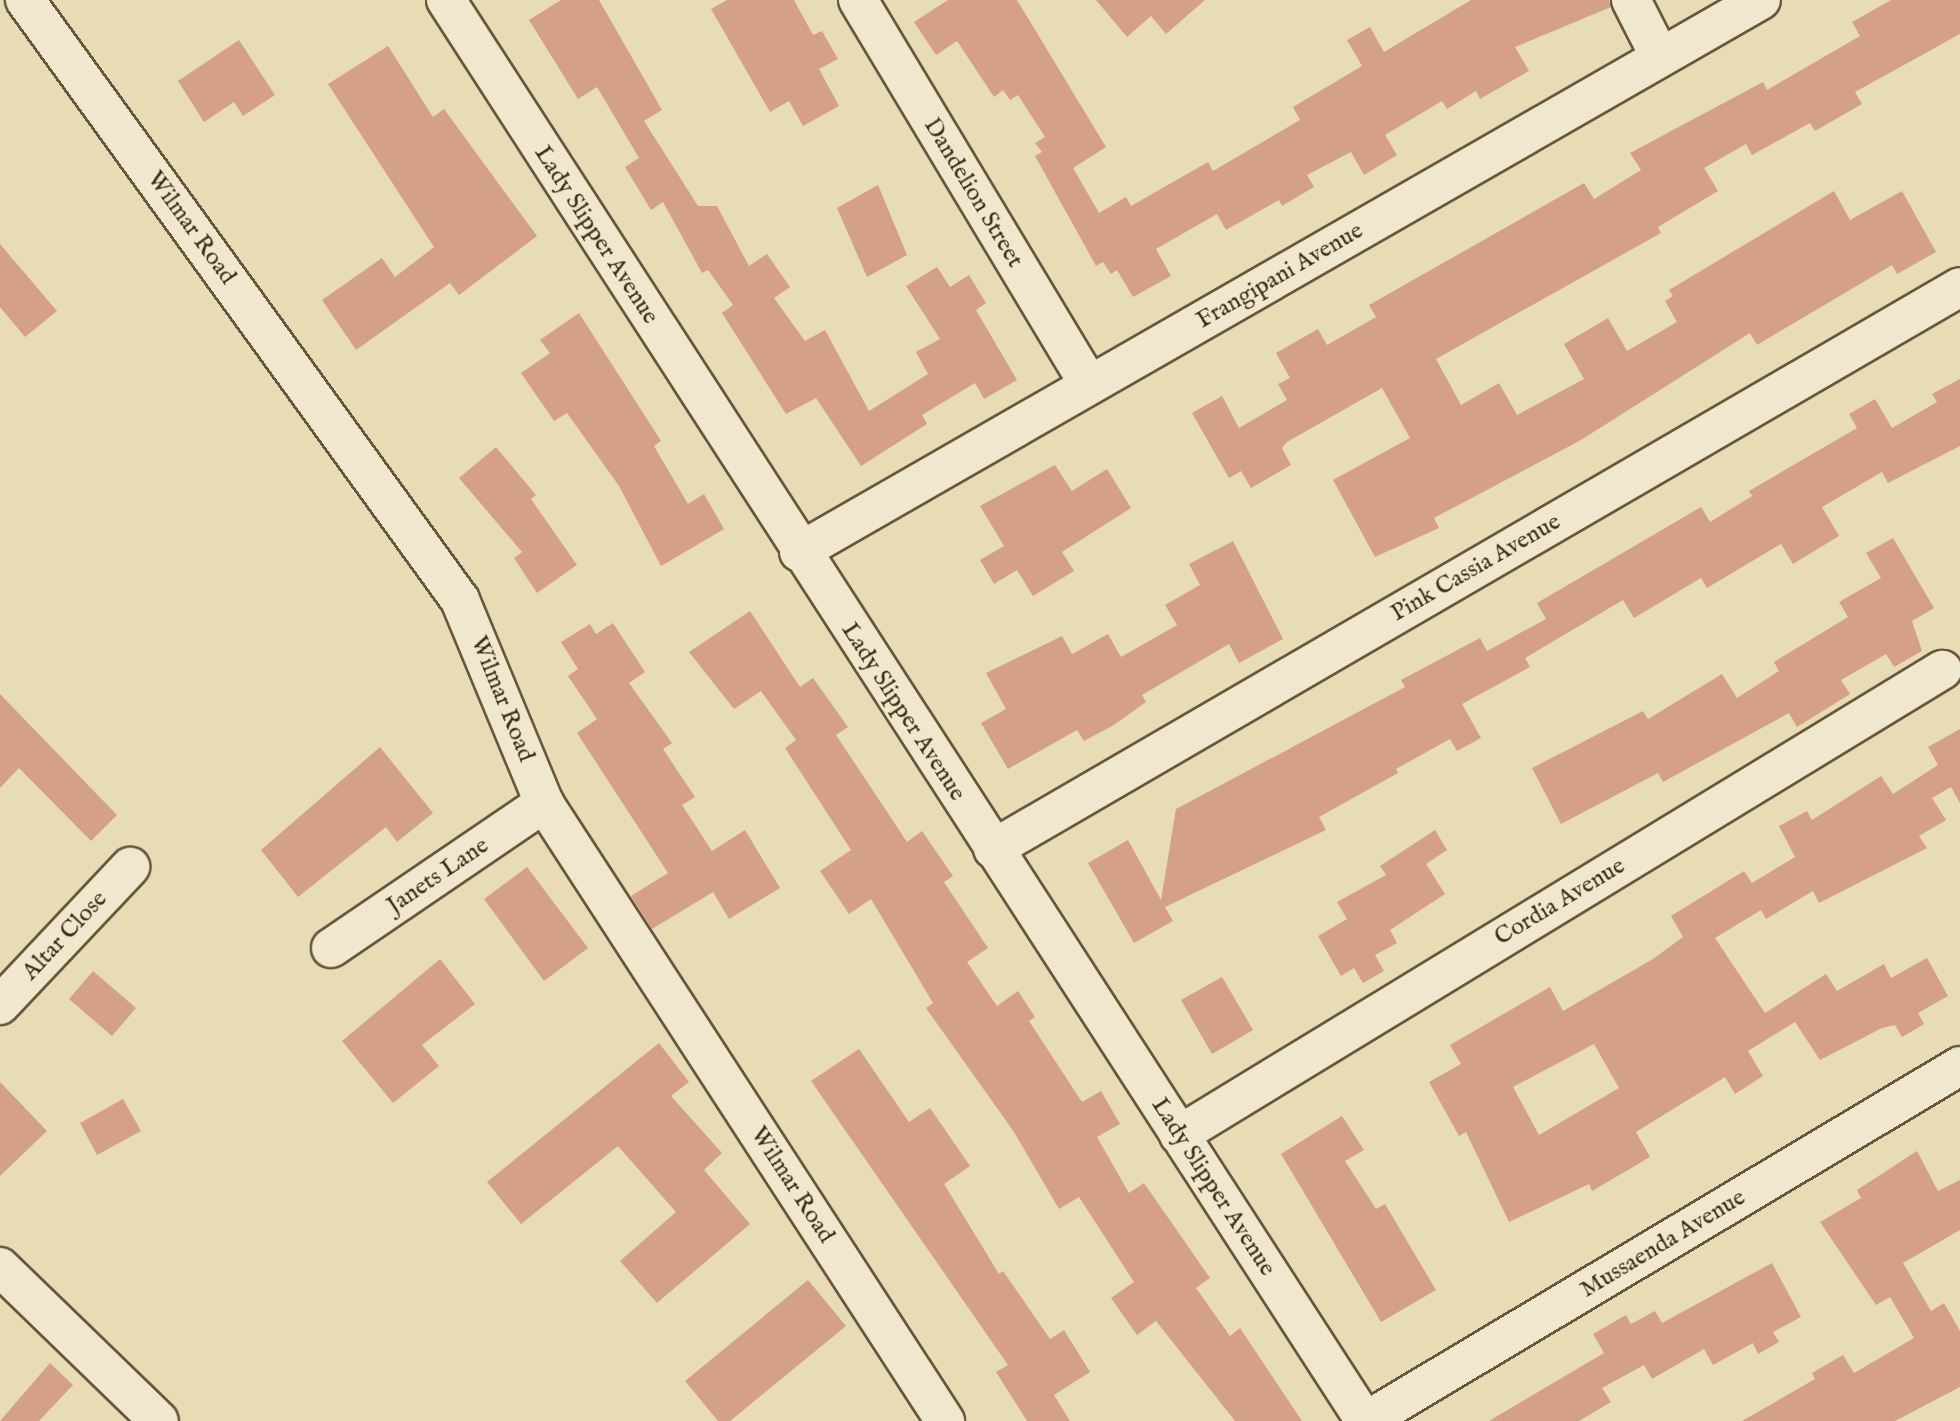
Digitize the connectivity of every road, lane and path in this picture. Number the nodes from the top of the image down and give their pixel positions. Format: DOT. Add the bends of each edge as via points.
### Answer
graph roads {
  1 [pos="26,0"];
  2 [pos="446,0"];
  3 [pos="858,0"];
  4 [pos="1631,0"];
  5 [pos="1761,0"];
  6 [pos="1660,57"];
  7 [pos="1960,287"];
  8 [pos="1089,385"];
  9 [pos="799,552"];
  10 [pos="1941,670"];
  11 [pos="544,803"];
  12 [pos="993,849"];
  13 [pos="130,867"];
  14 [pos="331,948"];
  15 [pos="0,1005"];
  16 [pos="1960,1066"];
  17 [pos="1179,1135"];
  18 [pos="0,1267"];
  19 [pos="159,1421"];
  20 [pos="945,1421"];
  21 [pos="1366,1421"];
  1 -- 11 [label="street, Wilmar Road" via="460,600"];
  2 -- 9 [label="street, Lady Slipper Avenue"];
  3 -- 8 [label="street, Dandelion Street"];
  4 -- 6 [label="street"];
  5 -- 6 [label="street, Frangipani Avenue"];
  6 -- 8 [label="street, Frangipani Avenue"];
  7 -- 12 [label="street, Pink Cassia Avenue"];
  8 -- 9 [label="street, Frangipani Avenue"];
  9 -- 12 [label="street, Lady Slipper Avenue"];
  10 -- 17 [label="street, Cordia Avenue"];
  11 -- 14 [label="street, Janets Lane"];
  11 -- 20 [label="street, Wilmar Road"];
  12 -- 17 [label="street, Lady Slipper Avenue"];
  13 -- 15 [label="street, Altar Close"];
  16 -- 21 [label="street, Mussaenda Avenue"];
  17 -- 21 [label="street, Lady Slipper Avenue"];
  18 -- 19 [label="street"];
}
